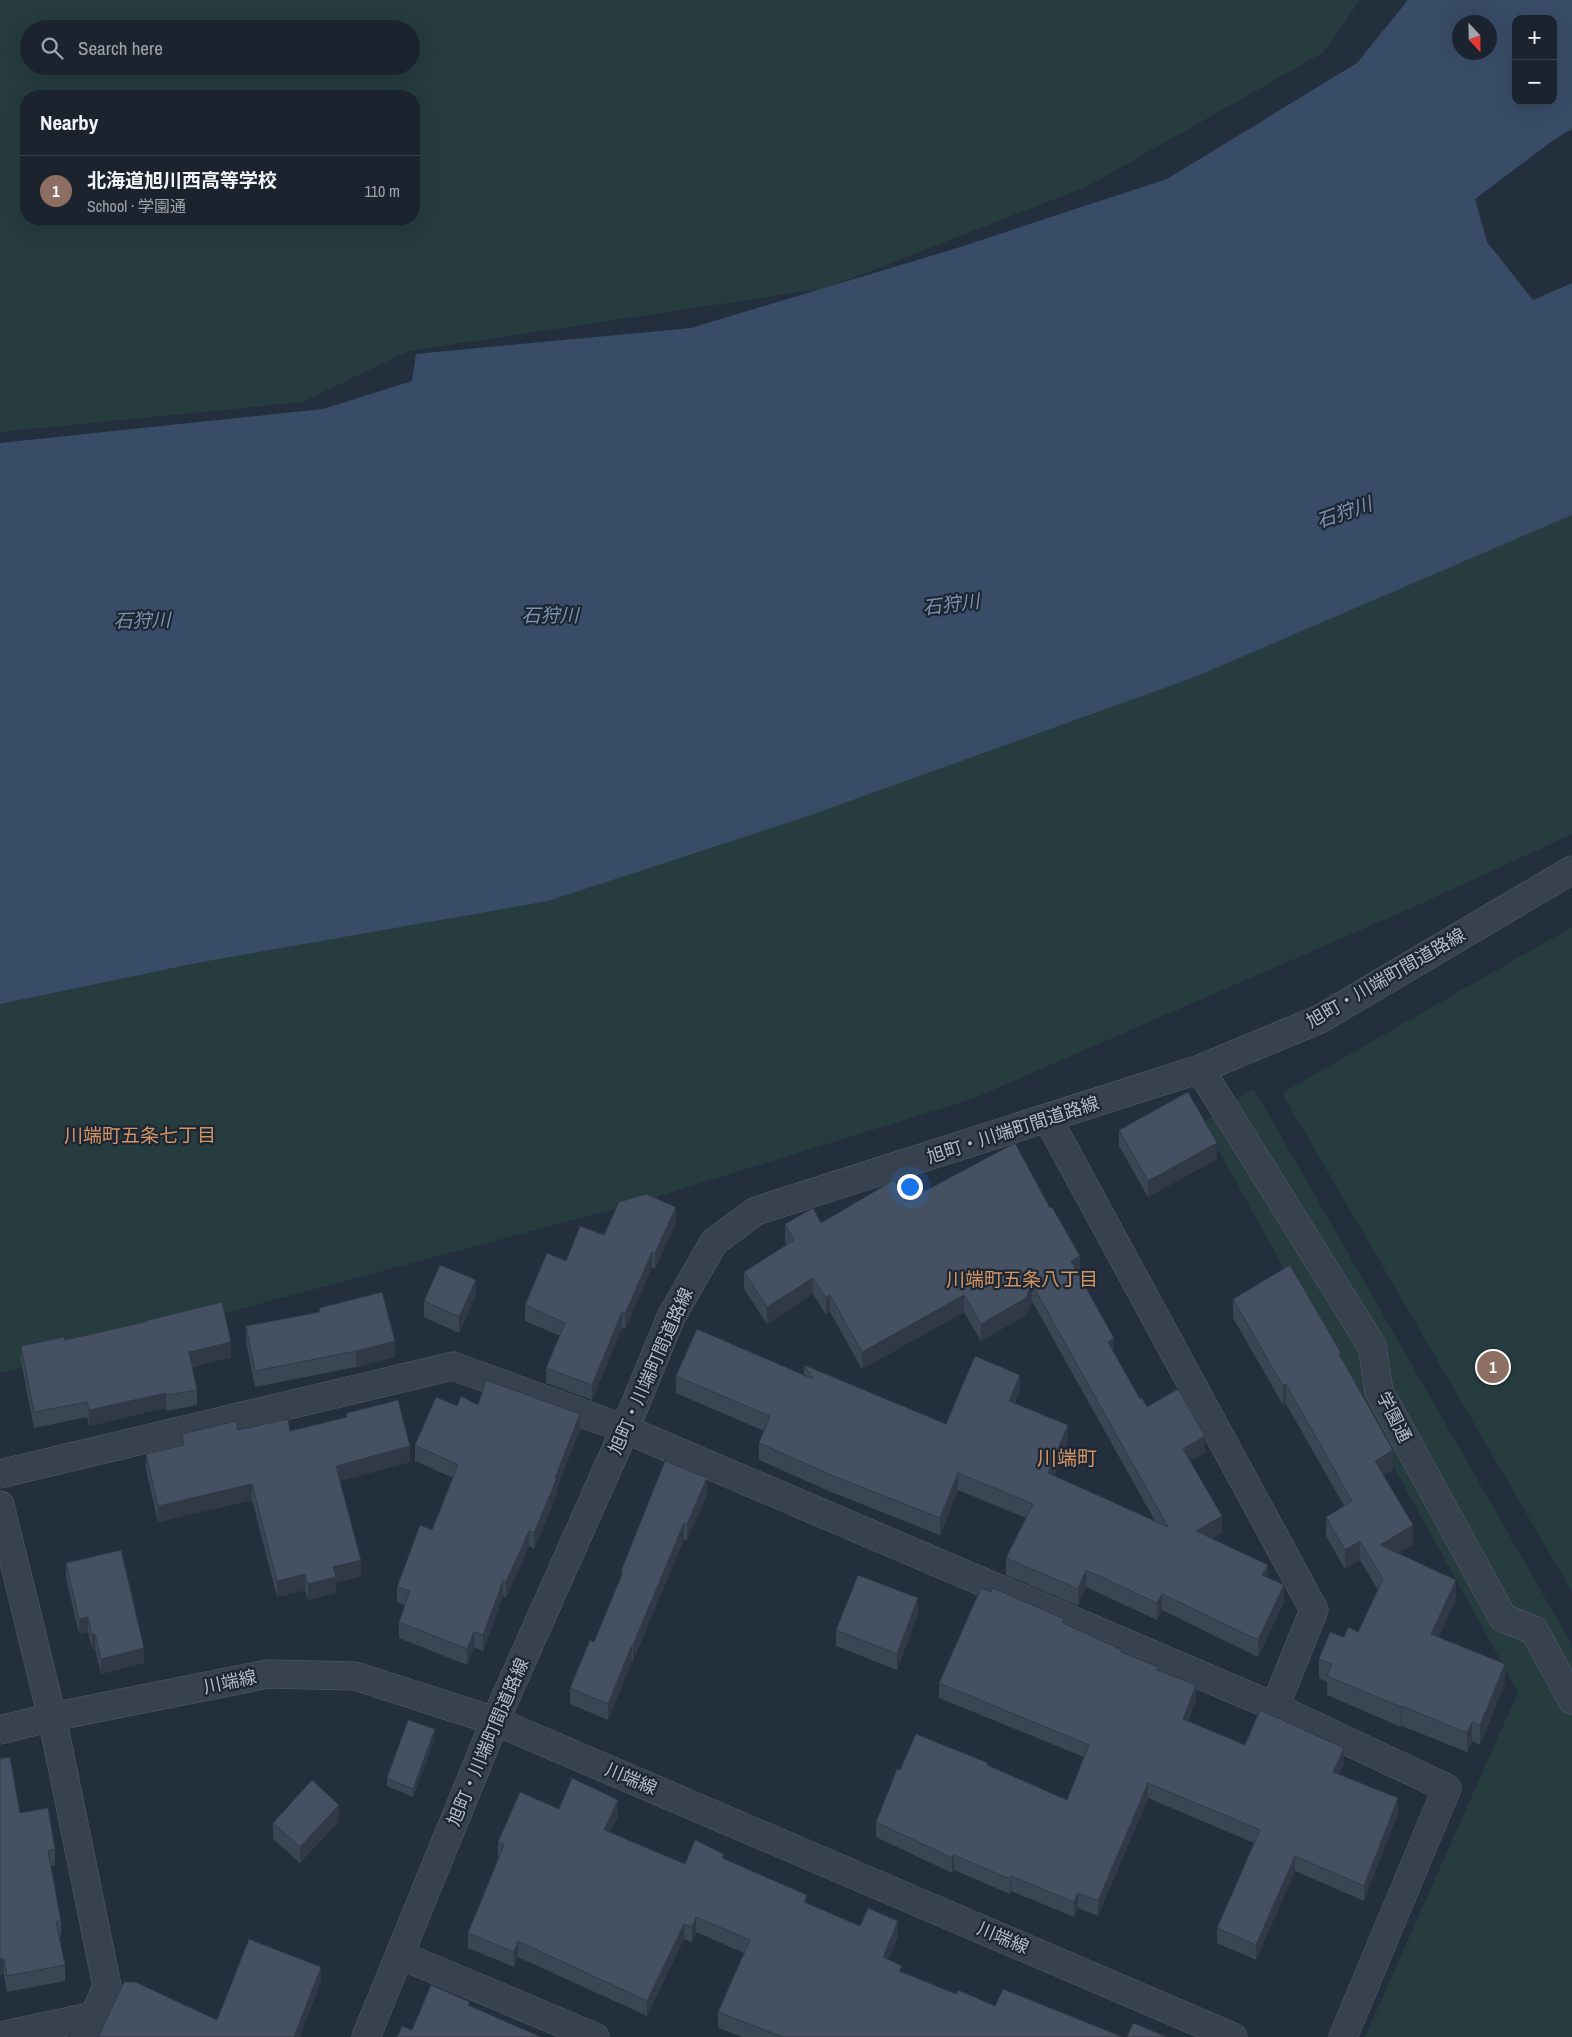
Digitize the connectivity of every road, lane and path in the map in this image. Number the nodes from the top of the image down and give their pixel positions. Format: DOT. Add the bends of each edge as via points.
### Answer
graph roads {
  1 [pos="1572,870"];
  2 [pos="1200,1069"];
  3 [pos="1048,1119"];
  4 [pos="625,1429"];
  5 [pos="0,1474"];
  6 [pos="0,1505"];
  7 [pos="1572,1700"];
  8 [pos="1275,1707"];
  9 [pos="52,1717"];
  10 [pos="495,1721"];
  11 [pos="0,1730"];
  12 [pos="400,1955"];
  13 [pos="89,2026"];
  14 [pos="0,2036"];
  15 [pos="366,2037"];
  16 [pos="595,2037"];
  17 [pos="1233,2037"];
  18 [pos="1344,2037"];
  1 -- 2 [label="street, 旭町・川端町間道路線" via="1320,1018"];
  2 -- 3 [label="street, 旭町・川端町間道路線"];
  2 -- 7 [label="street, 学園通" via="1372,1346 1379,1391 1502,1618 1534,1630"];
  3 -- 4 [label="street, 旭町・川端町間道路線" via="756,1212 714,1242 671,1317"];
  3 -- 8 [label="street" via="1314,1610"];
  4 -- 5 [label="street" via="453,1366"];
  4 -- 8 [label="street"];
  4 -- 10 [label="street, 旭町・川端町間道路線"];
  6 -- 9 [label="street"];
  8 -- 18 [label="street" via="1447,1788"];
  9 -- 10 [label="street, 川端線" via="268,1674 355,1676"];
  9 -- 11 [label="street, 川端線"];
  9 -- 13 [label="street" via="107,1986"];
  10 -- 12 [label="street, 旭町・川端町間道路線"];
  10 -- 17 [label="street, 川端線"];
  12 -- 15 [label="street, 旭町・川端町間道路線"];
  12 -- 16 [label="street"];
  13 -- 14 [label="street"];
}
